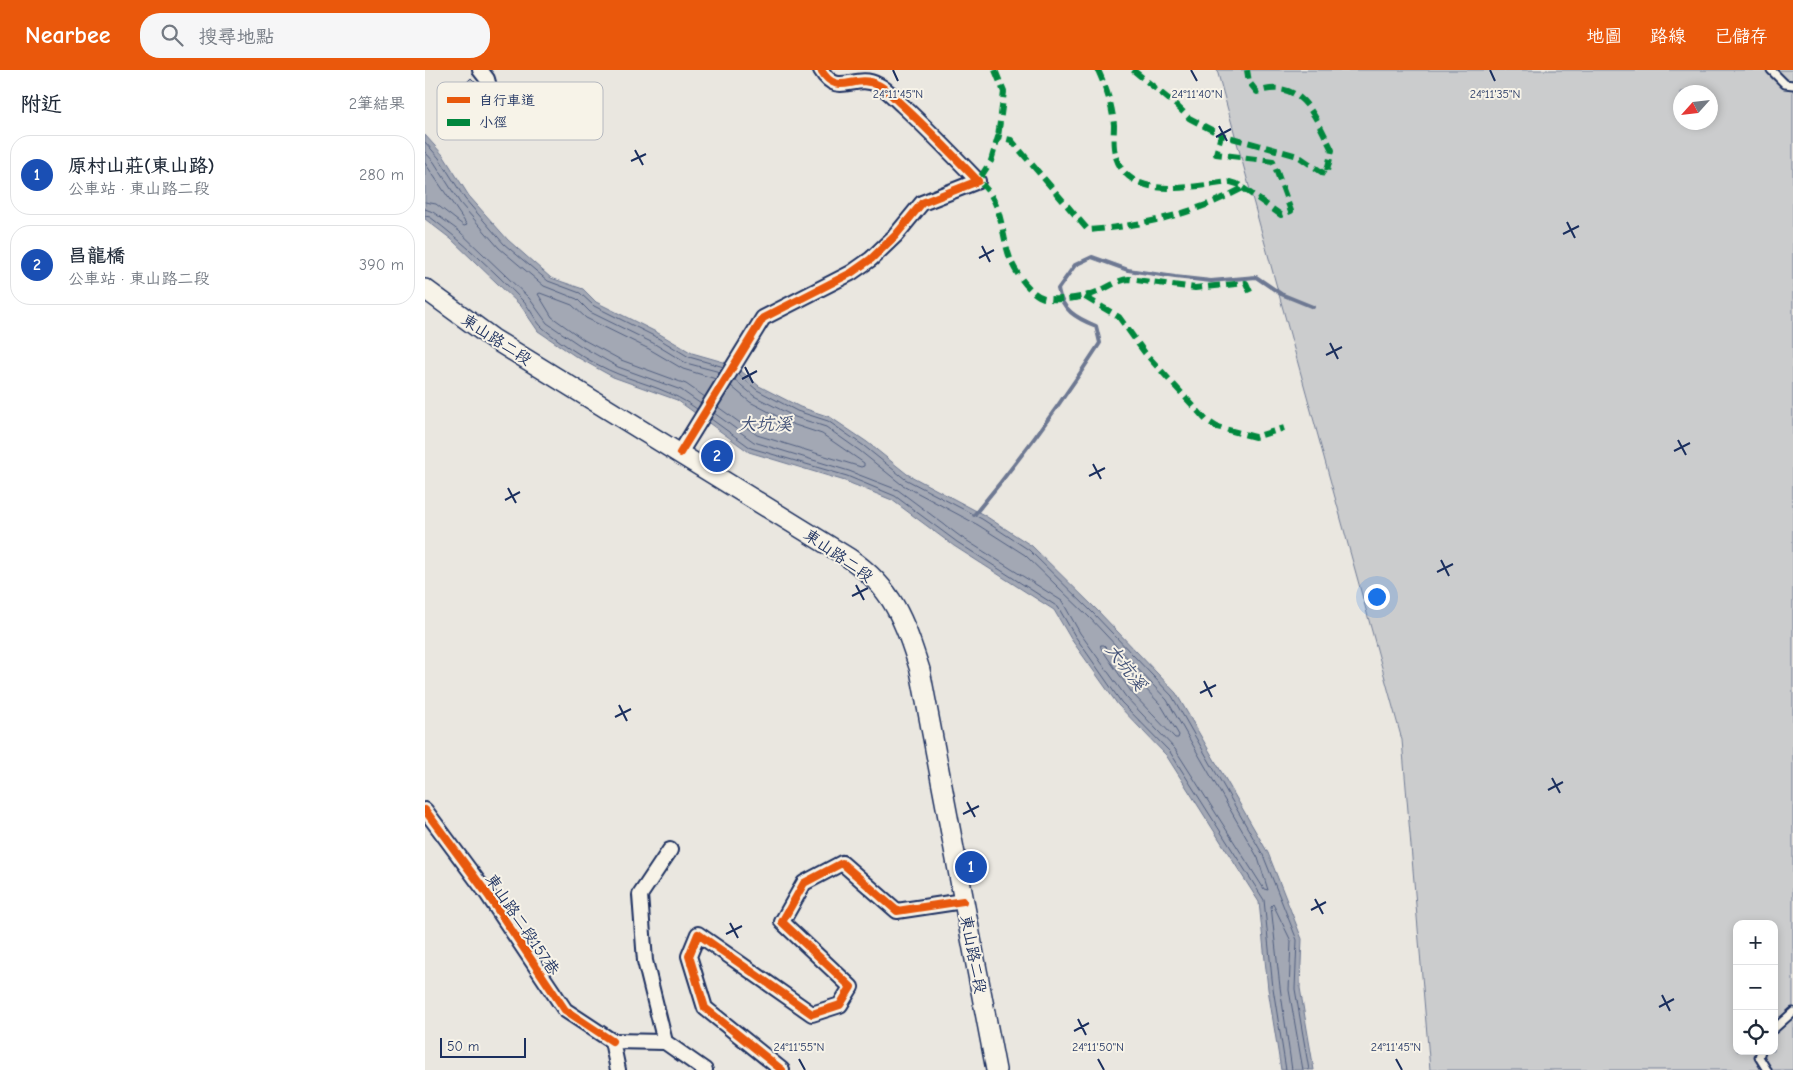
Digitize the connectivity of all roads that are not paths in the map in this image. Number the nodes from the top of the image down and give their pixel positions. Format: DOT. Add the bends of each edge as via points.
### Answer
graph roads {
  1 [pos="480,70"];
  2 [pos="821,70"];
  3 [pos="1771,70"];
  4 [pos="488,82"];
  5 [pos="1793,85"];
  6 [pos="425,289"];
  7 [pos="680,454"];
  8 [pos="425,810"];
  9 [pos="670,850"];
  10 [pos="963,901"];
  11 [pos="1793,1012"];
  12 [pos="1778,1025"];
  13 [pos="612,1041"];
  14 [pos="665,1042"];
  15 [pos="1760,1055"];
  16 [pos="618,1070"];
  17 [pos="705,1070"];
  18 [pos="782,1070"];
  19 [pos="996,1070"];
  20 [pos="1767,1070"];
  1 -- 4 [label="street"];
  2 -- 7 [label="street" via="828,82 836,85 869,81 880,85 979,181 922,203 871,259 851,273 763,318"];
  3 -- 5 [label="lane" via="1785,84"];
  6 -- 7 [label="main road, 東山路二段" via="492,338"];
  7 -- 10 [label="main road, 東山路二段" via="870,573 898,609 919,670"];
  8 -- 13 [label="street, 東山路二段157巷" via="488,895 565,1010"];
  9 -- 14 [label="street" via="640,894 645,961"];
  10 -- 18 [label="street" via="897,911 842,862 804,883 782,922 851,987 841,1005 811,1014 698,934 689,956 705,1008"];
  10 -- 19 [label="main road, 東山路二段"];
  11 -- 12 [label="lane"];
  13 -- 14 [label="street"];
  13 -- 16 [label="street"];
  14 -- 17 [label="street"];
  15 -- 20 [label="lane"];
}
